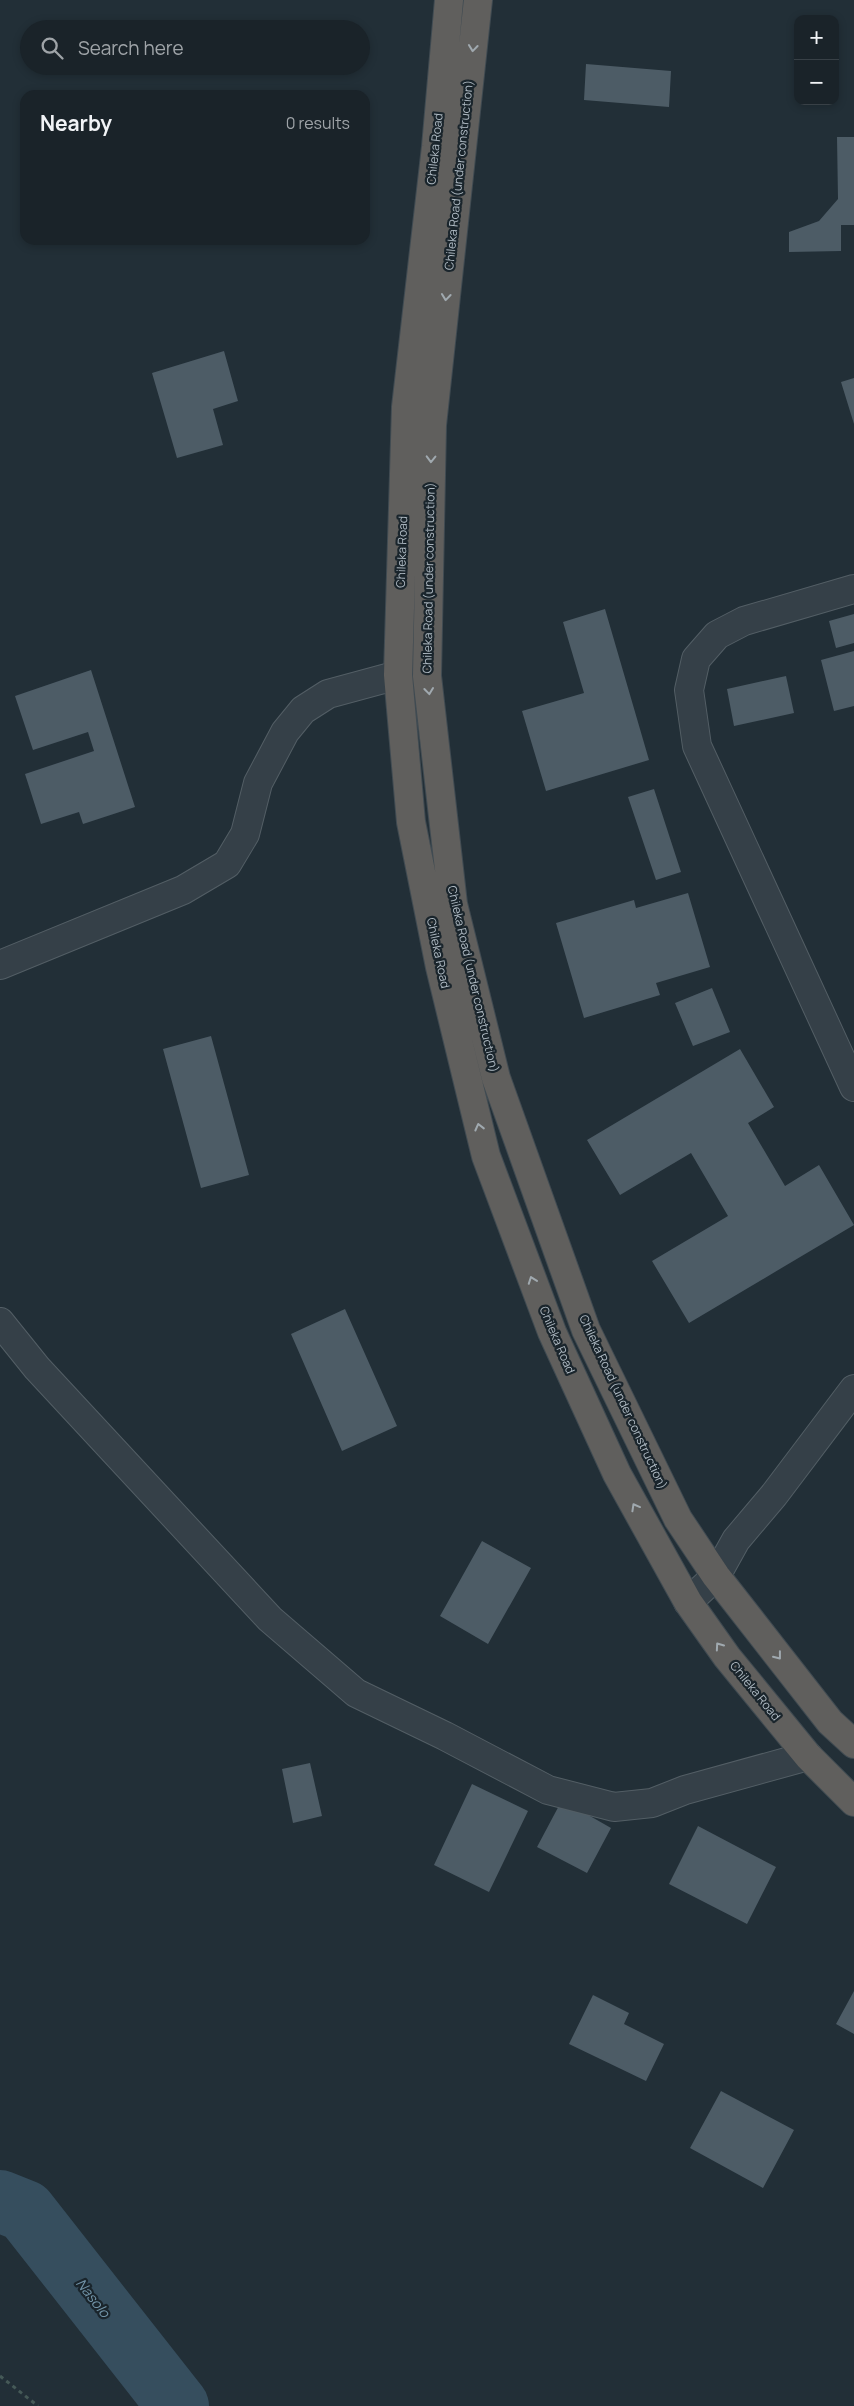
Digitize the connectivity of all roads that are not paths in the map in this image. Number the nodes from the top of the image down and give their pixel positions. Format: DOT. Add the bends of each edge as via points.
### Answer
graph roads {
  1 [pos="449,0"];
  2 [pos="478,0"];
  3 [pos="854,589"];
  4 [pos="398,675"];
  5 [pos="0,965"];
  6 [pos="854,1087"];
  7 [pos="0,1322"];
  8 [pos="854,1389"];
  9 [pos="716,1576"];
  10 [pos="688,1602"];
  11 [pos="854,1744"];
  12 [pos="808,1756"];
  13 [pos="854,1802"];
  1 -- 4 [label="highway, Chileka Road" via="436,147 406,406"];
  2 -- 9 [label="highway, Chileka Road (under construction), one-way" via="432,425 427,676 453,904 496,1078 586,1330 678,1519"];
  3 -- 6 [label="street" via="744,621 717,636 696,659 689,690 697,746"];
  4 -- 5 [label="street" via="328,694 303,710 285,732 258,782 245,834 227,864 183,890"];
  10 -- 4 [label="highway, Chileka Road, one-way" via="617,1474 552,1332 486,1156 440,967 411,822"];
  7 -- 12 [label="street" via="37,1368 270,1618 356,1693 548,1790 614,1807 652,1803 685,1790"];
  8 -- 9 [label="street" via="736,1540"];
  9 -- 10 [label="street"];
  9 -- 11 [label="highway, Chileka Road (under construction), one-way" via="830,1722"];
  12 -- 10 [label="highway, Chileka Road, one-way" via="727,1657"];
  12 -- 13 [label="highway, Chileka Road"];
}
